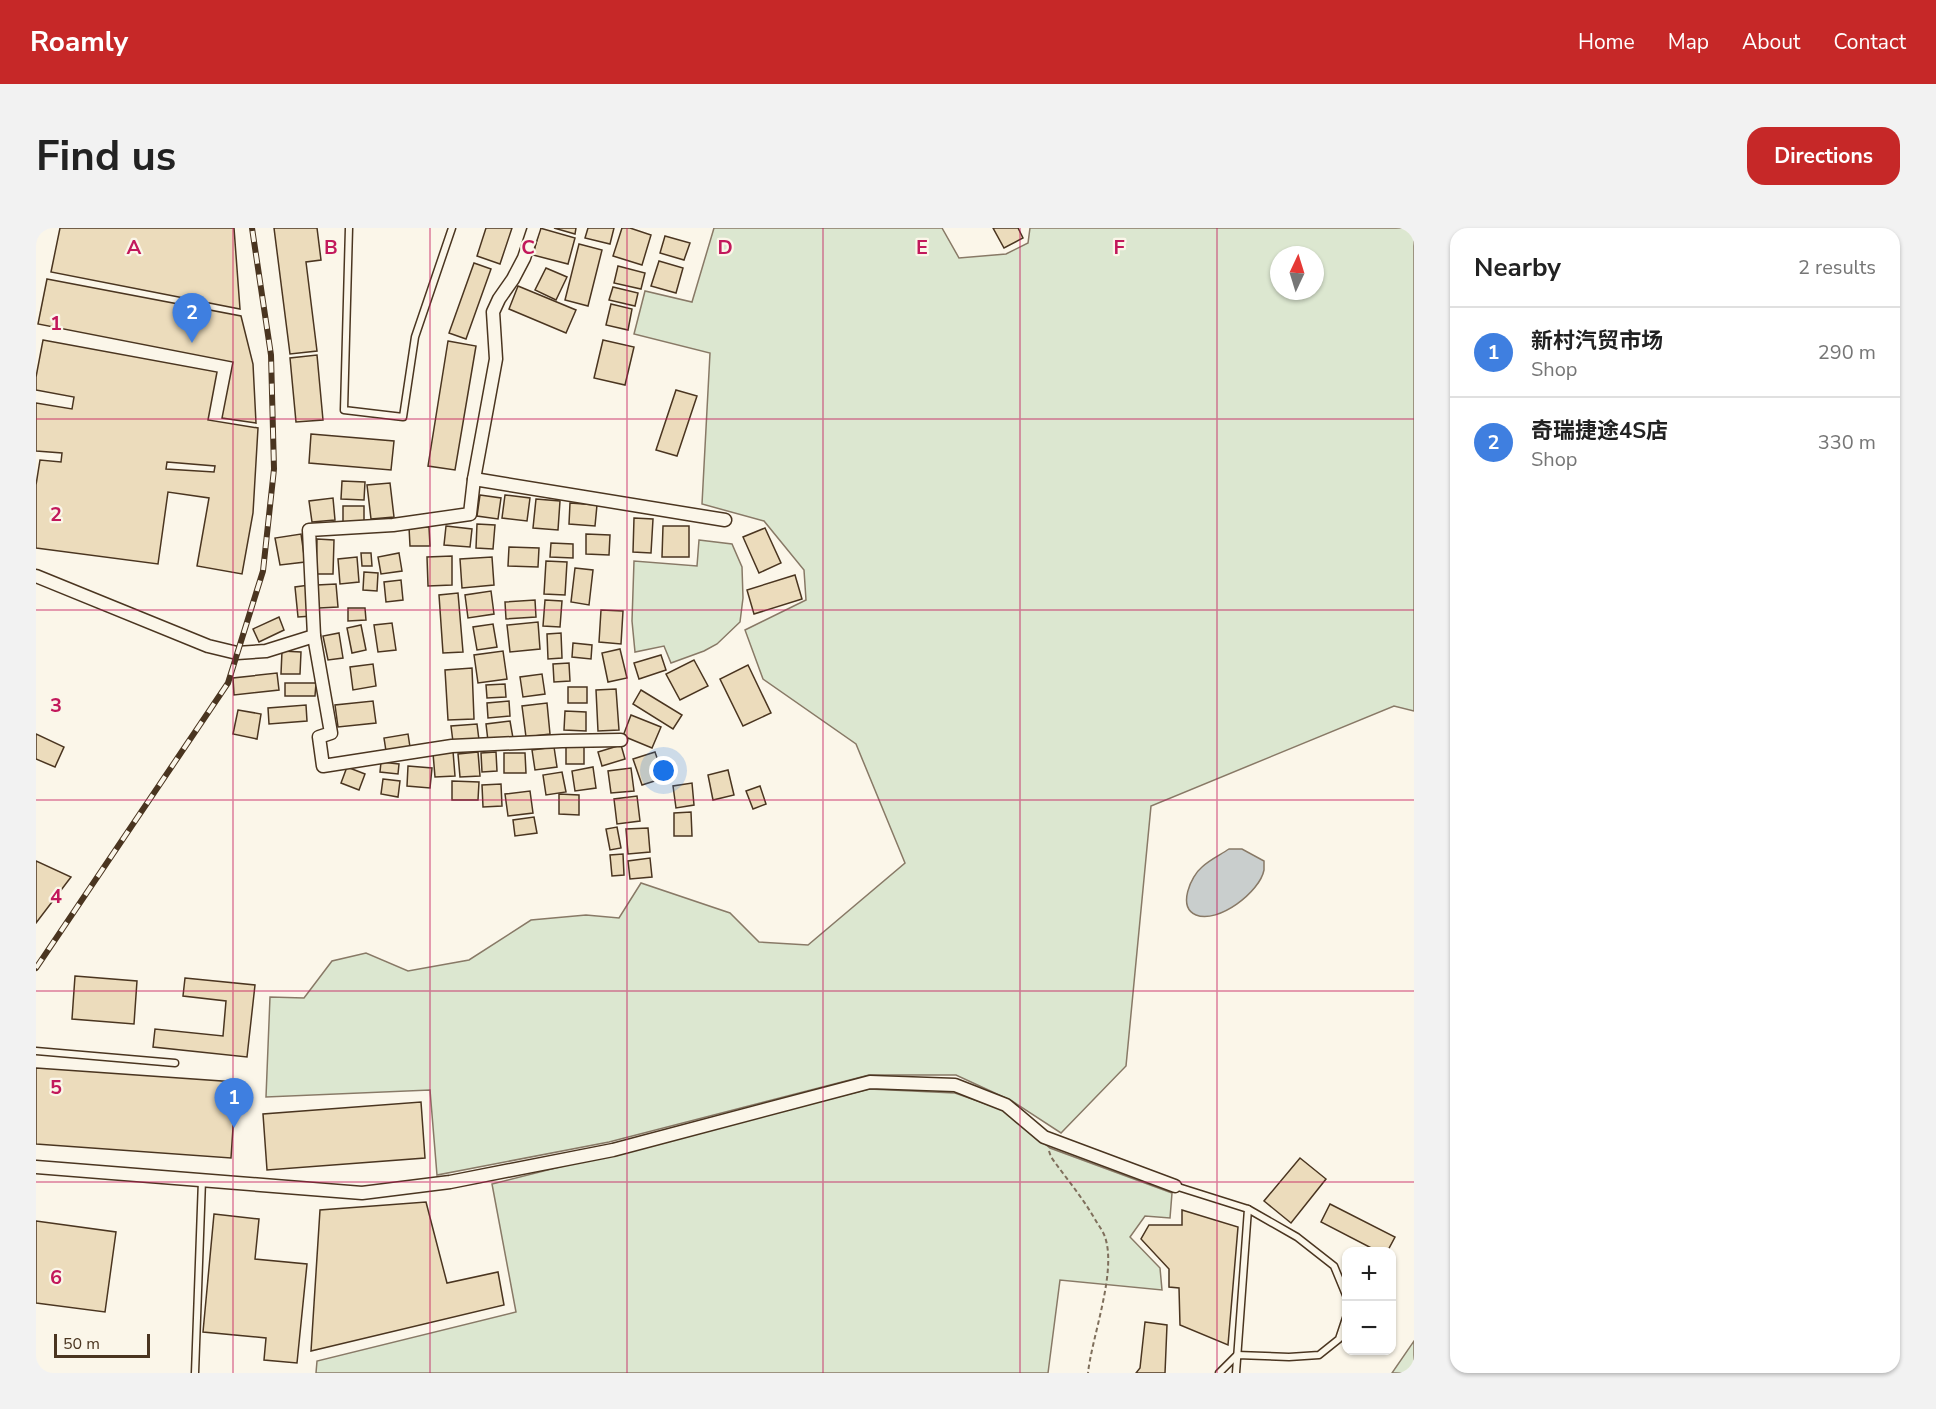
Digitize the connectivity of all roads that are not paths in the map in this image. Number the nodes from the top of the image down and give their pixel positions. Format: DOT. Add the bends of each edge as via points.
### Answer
graph roads {
  1 [pos="349,228"];
  2 [pos="452,228"];
  3 [pos="534,228"];
  4 [pos="474,479"];
  5 [pos="725,520"];
  6 [pos="36,576"];
  7 [pos="314,636"];
  8 [pos="621,740"];
  9 [pos="36,1051"];
  10 [pos="175,1063"];
  11 [pos="36,1167"];
  12 [pos="202,1180"];
  13 [pos="1175,1186"];
  14 [pos="1248,1209"];
  15 [pos="1342,1284"];
  16 [pos="1342,1331"];
  17 [pos="1237,1355"];
  18 [pos="195,1373"];
  19 [pos="1219,1373"];
  20 [pos="1236,1373"];
  1 -- 2 [label="lane" via="344,410 403,417 415,337"];
  3 -- 4 [label="street" via="524,258 493,312 496,359"];
  4 -- 5 [label="street"];
  4 -- 7 [label="street" via="470,514 393,525 309,530"];
  6 -- 7 [label="street" via="208,646 237,653 266,651"];
  7 -- 8 [label="street" via="331,733 319,737 323,766 452,746"];
  9 -- 10 [label="lane"];
  11 -- 12 [label="street"];
  12 -- 13 [label="street" via="362,1193 450,1182 613,1150 870,1082 955,1085 1006,1105 1044,1137"];
  12 -- 18 [label="lane"];
  13 -- 14 [label="lane"];
  14 -- 15 [label="lane" via="1297,1237 1334,1266"];
  14 -- 17 [label="lane"];
  16 -- 17 [label="lane" via="1339,1339 1319,1356"];
  17 -- 19 [label="lane"];
  17 -- 20 [label="lane"];
}
